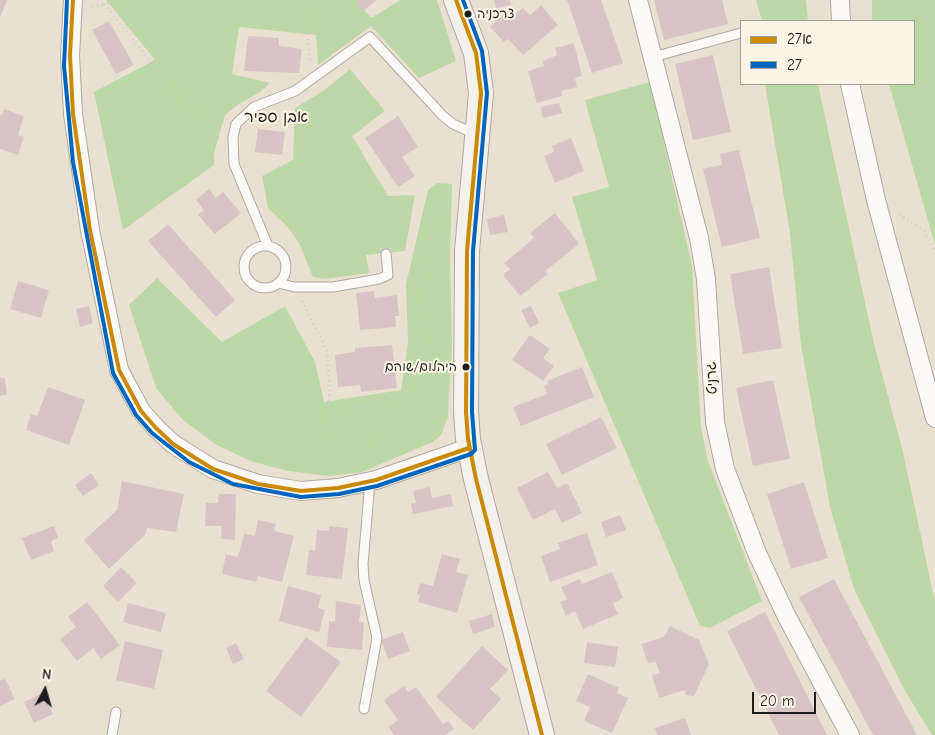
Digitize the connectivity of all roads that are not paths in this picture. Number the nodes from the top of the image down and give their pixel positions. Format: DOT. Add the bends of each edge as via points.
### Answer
graph roads {
  1 [pos="456,0"];
  2 [pos="638,0"];
  3 [pos="840,0"];
  4 [pos="72,5"];
  5 [pos="841,20"];
  6 [pos="740,33"];
  7 [pos="653,57"];
  8 [pos="850,85"];
  9 [pos="479,136"];
  10 [pos="268,246"];
  11 [pos="386,254"];
  12 [pos="278,283"];
  13 [pos="935,418"];
  14 [pos="469,448"];
  15 [pos="370,481"];
  16 [pos="364,709"];
  17 [pos="116,712"];
  18 [pos="112,735"];
  19 [pos="542,735"];
  20 [pos="850,735"];
  1 -- 9 [label="street" via="479,67"];
  2 -- 7 [label="street, גרניט"];
  3 -- 5 [label="street"];
  4 -- 15 [label="street" via="71,84 82,184 113,346 128,391 141,411 173,444 235,478 301,490"];
  6 -- 7 [label="lane"];
  7 -- 20 [label="street, גרניט" via="706,278 713,402 725,469 786,615"];
  8 -- 13 [label="street" via="878,206"];
  9 -- 10 [label="lane" via="444,116 370,37 295,92 254,107 236,124 234,164"];
  9 -- 14 [label="street" via="467,251 466,412"];
  10 -- 12 [label="lane" via="279,252 286,262 286,272"];
  10 -- 12 [label="lane" via="258,247 250,253 245,261 245,272 257,286 270,287"];
  11 -- 12 [label="lane" via="388,275 379,279 333,287 294,287"];
  14 -- 15 [label="street"];
  14 -- 19 [label="street"];
  15 -- 16 [label="lane" via="363,564 377,638"];
  17 -- 18 [label="lane"];
}
